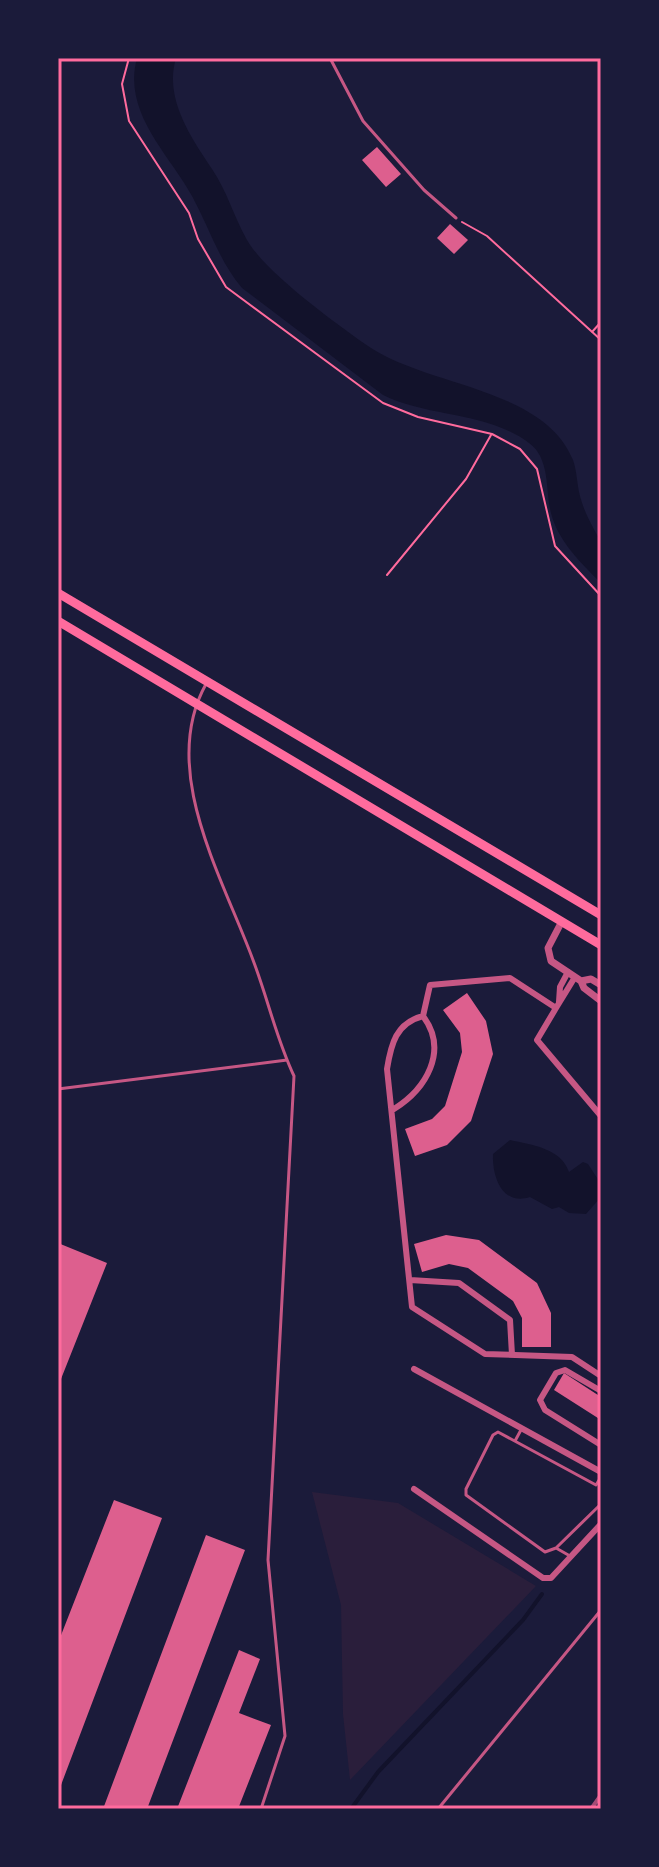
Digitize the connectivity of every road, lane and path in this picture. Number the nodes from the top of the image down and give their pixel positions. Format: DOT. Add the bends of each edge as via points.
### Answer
graph roads {
  1 [pos="129,58"];
  2 [pos="330,58"];
  3 [pos="456,218"];
  4 [pos="601,322"];
  5 [pos="592,332"];
  6 [pos="601,340"];
  7 [pos="492,434"];
  8 [pos="387,575"];
  9 [pos="58,593"];
  10 [pos="601,596"];
  11 [pos="58,621"];
  12 [pos="207,683"];
  13 [pos="195,703"];
  14 [pos="601,915"];
  15 [pos="561,923"];
  16 [pos="601,945"];
  17 [pos="575,977"];
  18 [pos="601,985"];
  19 [pos="600,998"];
  20 [pos="557,1005"];
  21 [pos="423,1016"];
  22 [pos="287,1060"];
  23 [pos="58,1089"];
  24 [pos="394,1109"];
  25 [pos="601,1116"];
  26 [pos="410,1280"];
  27 [pos="512,1355"];
  28 [pos="414,1369"];
  29 [pos="601,1376"];
  30 [pos="601,1391"];
  31 [pos="522,1428"];
  32 [pos="515,1441"];
  33 [pos="601,1445"];
  34 [pos="601,1475"];
  35 [pos="596,1485"];
  36 [pos="414,1489"];
  37 [pos="601,1489"];
  38 [pos="601,1504"];
  39 [pos="601,1524"];
  40 [pos="556,1548"];
  41 [pos="570,1556"];
  42 [pos="601,1610"];
  43 [pos="261,1809"];
  44 [pos="438,1809"];
  1 -- 7 [label="path" via="122,84 129,121 189,213 226,287 383,403"];
  2 -- 3 [label="lane" via="363,121"];
  3 -- 5 [label="path" via="487,236"];
  4 -- 5 [label="path"];
  5 -- 6 [label="path"];
  7 -- 8 [label="path" via="466,479"];
  7 -- 10 [label="path" via="520,449 537,469 555,546"];
  9 -- 12 [label="main road"];
  11 -- 13 [label="main road"];
  12 -- 13 [label="lane"];
  12 -- 14 [label="main road"];
  13 -- 15 [label="main road"];
  13 -- 22 [label="lane" via="189,769 199,818"];
  15 -- 16 [label="main road"];
  15 -- 17 [label="street" via="548,955"];
  17 -- 18 [label="street"];
  17 -- 19 [label="street"];
  17 -- 20 [label="street"];
  20 -- 21 [label="street" via="510,978 430,985"];
  20 -- 25 [label="street" via="537,1040"];
  21 -- 24 [label="street" via="409,1019 390,1051 387,1094"];
  21 -- 24 [label="street" via="436,1046 425,1081 415,1096"];
  22 -- 23 [label="lane"];
  22 -- 43 [label="lane" via="294,1076 268,1560 285,1736"];
  24 -- 26 [label="street"];
  26 -- 27 [label="street" via="412,1307 485,1354"];
  26 -- 27 [label="street" via="459,1283 510,1320"];
  27 -- 29 [label="street" via="572,1357"];
  28 -- 31 [label="street"];
  30 -- 33 [label="street" via="574,1373 559,1371 540,1405"];
  31 -- 32 [label="lane"];
  31 -- 34 [label="street"];
  32 -- 35 [label="lane"];
  32 -- 40 [label="lane" via="498,1432 493,1435 466,1495 545,1552"];
  34 -- 35 [label="lane"];
  35 -- 37 [label="lane"];
  36 -- 41 [label="street" via="543,1578 551,1578"];
  38 -- 40 [label="lane"];
  39 -- 41 [label="street"];
  40 -- 41 [label="lane"];
  42 -- 44 [label="lane"];
}
